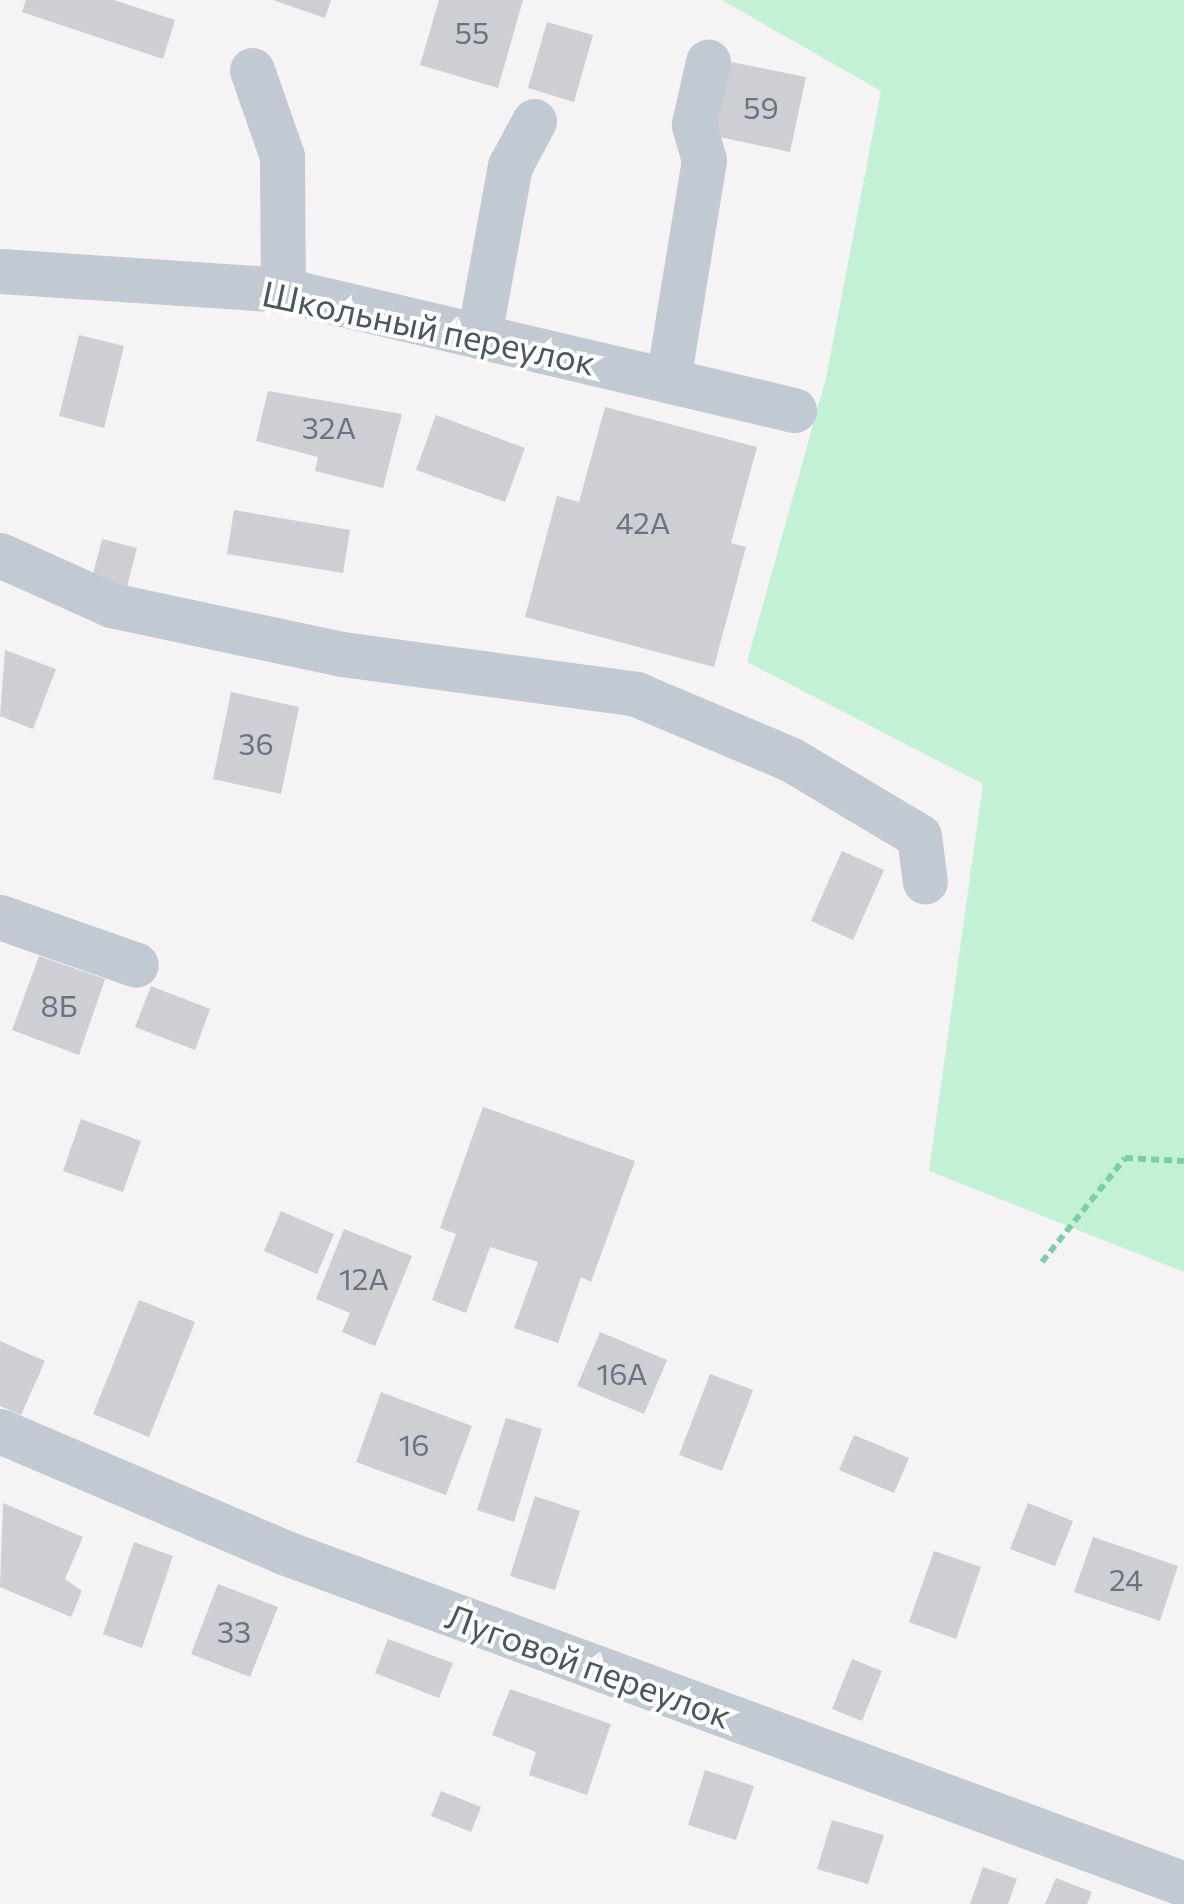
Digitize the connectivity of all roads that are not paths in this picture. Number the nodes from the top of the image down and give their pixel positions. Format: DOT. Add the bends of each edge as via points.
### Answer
graph roads {
  1 [pos="708,62"];
  2 [pos="252,70"];
  3 [pos="534,121"];
  4 [pos="0,271"];
  5 [pos="283,290"];
  6 [pos="478,336"];
  7 [pos="668,380"];
  8 [pos="794,410"];
  9 [pos="0,555"];
  10 [pos="925,882"];
  11 [pos="0,917"];
  12 [pos="136,965"];
  13 [pos="0,1432"];
  14 [pos="1184,1884"];
  1 -- 7 [label="street" via="694,124 704,160"];
  2 -- 5 [label="street" via="282,156"];
  3 -- 6 [label="street" via="510,166"];
  4 -- 5 [label="street, Школьный переулок"];
  5 -- 6 [label="street, Школьный переулок"];
  6 -- 7 [label="street, Школьный переулок"];
  7 -- 8 [label="street, Школьный переулок"];
  9 -- 10 [label="street" via="111,605 342,654 636,694 790,759 920,836"];
  11 -- 12 [label="street"];
  13 -- 14 [label="street, Луговой переулок" via="286,1553"];
}
